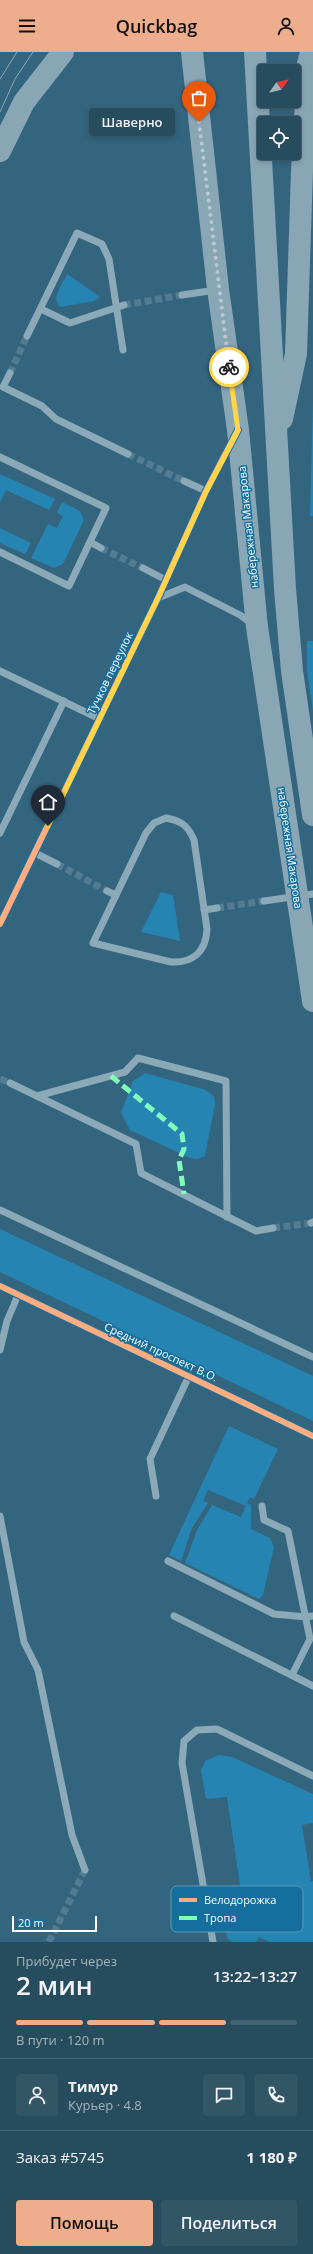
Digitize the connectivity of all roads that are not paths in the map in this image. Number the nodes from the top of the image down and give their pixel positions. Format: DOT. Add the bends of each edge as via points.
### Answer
graph roads {
  1 [pos="63,52"];
  2 [pos="180,52"];
  3 [pos="192,52"];
  4 [pos="255,52"];
  5 [pos="311,52"];
  6 [pos="194,76"];
  7 [pos="0,151"];
  8 [pos="218,289"];
  9 [pos="182,295"];
  10 [pos="124,305"];
  11 [pos="116,306"];
  12 [pos="40,309"];
  13 [pos="27,336"];
  14 [pos="123,350"];
  15 [pos="10,373"];
  16 [pos="238,430"];
  17 [pos="276,443"];
  18 [pos="128,454"];
  19 [pos="0,457"];
  20 [pos="184,481"];
  21 [pos="206,492"];
  22 [pos="90,542"];
  23 [pos="101,548"];
  24 [pos="0,552"];
  25 [pos="143,568"];
  26 [pos="166,580"];
  27 [pos="158,598"];
  28 [pos="257,627"];
  29 [pos="0,671"];
  30 [pos="64,701"];
  31 [pos="100,719"];
  32 [pos="313,815"];
  33 [pos="0,833"];
  34 [pos="35,853"];
  35 [pos="57,864"];
  36 [pos="107,891"];
  37 [pos="116,895"];
  38 [pos="305,895"];
  39 [pos="264,901"];
  40 [pos="217,908"];
  41 [pos="204,910"];
  42 [pos="0,924"];
  43 [pos="313,1001"];
  44 [pos="10,1083"];
  45 [pos="37,1096"];
  46 [pos="0,1210"];
  47 [pos="227,1216"];
  48 [pos="273,1228"];
  49 [pos="0,1286"];
  50 [pos="18,1295"];
  51 [pos="0,1350"];
  52 [pos="313,1357"];
  53 [pos="189,1376"];
  54 [pos="313,1436"];
  55 [pos="156,1496"];
  56 [pos="262,1506"];
  57 [pos="0,1516"];
  58 [pos="168,1561"];
  59 [pos="174,1616"];
  60 [pos="310,1616"];
  61 [pos="292,1675"];
  62 [pos="313,1686"];
  63 [pos="313,1776"];
  64 [pos="85,1870"];
  65 [pos="203,1886"];
  66 [pos="211,1932"];
  67 [pos="213,1942"];
  1 -- 7 [label="main road" via="24,102"];
  2 -- 6 [label="main road"];
  3 -- 6 [label="main road, набережная Макарова"];
  4 -- 17 [label="main road"];
  5 -- 17 [label="main road" via="308,64 302,171 296,354"];
  6 -- 8 [label="main road, набережная Макарова"];
  8 -- 9 [label="street"];
  8 -- 16 [label="main road, набережная Макарова"];
  10 -- 11 [label="street"];
  11 -- 12 [label="street" via="70,323"];
  11 -- 12 [label="street" via="109,260 102,244 77,233"];
  11 -- 14 [label="street"];
  12 -- 13 [label="street"];
  15 -- 18 [label="street" via="3,387 42,406 56,419"];
  16 -- 21 [label="street, Тучков переулок"];
  16 -- 28 [label="main road, набережная Макарова"];
  17 -- 32 [label="main road" via="292,671"];
  19 -- 22 [label="street" via="106,508"];
  20 -- 21 [label="street"];
  21 -- 26 [label="street, Тучков переулок"];
  22 -- 23 [label="street"];
  22 -- 24 [label="street" via="69,586"];
  25 -- 26 [label="street"];
  26 -- 27 [label="street, Тучков переулок"];
  27 -- 28 [label="street" via="185,587 240,615"];
  27 -- 31 [label="street, Тучков переулок"];
  28 -- 38 [label="main road, набережная Макарова"];
  29 -- 30 [label="street"];
  30 -- 31 [label="street"];
  30 -- 33 [label="street"];
  31 -- 34 [label="street, Тучков переулок"];
  34 -- 35 [label="street"];
  34 -- 42 [label="street, Тучков переулок"];
  36 -- 37 [label="street"];
  37 -- 41 [label="street" via="146,833 154,823 166,818 179,820 189,828 194,840"];
  37 -- 41 [label="street" via="93,943 171,962 182,963 193,959 201,951 206,941"];
  38 -- 39 [label="street"];
  38 -- 43 [label="main road, набережная Макарова"];
  40 -- 41 [label="street"];
  44 -- 45 [label="street"];
  45 -- 47 [label="street" via="136,1144 142,1173"];
  45 -- 47 [label="street" via="125,1072 138,1058 226,1082"];
  46 -- 52 [label="street"];
  47 -- 48 [label="street" via="256,1231"];
  49 -- 50 [label="street, Средний проспект В.О."];
  50 -- 51 [label="street" via="7,1321"];
  50 -- 53 [label="street, Средний проспект В.О."];
  53 -- 54 [label="street, Средний проспект В.О."];
  53 -- 55 [label="street" via="150,1459"];
  56 -- 60 [label="street" via="264,1520 288,1531"];
  57 -- 64 [label="street" via="24,1642 38,1670 72,1835"];
  58 -- 60 [label="street" via="274,1614"];
  59 -- 61 [label="street"];
  60 -- 61 [label="street" via="310,1639"];
  61 -- 62 [label="street"];
  63 -- 65 [label="street" via="217,1729 197,1730 184,1741 182,1763"];
  66 -- 67 [label="street"];
}
